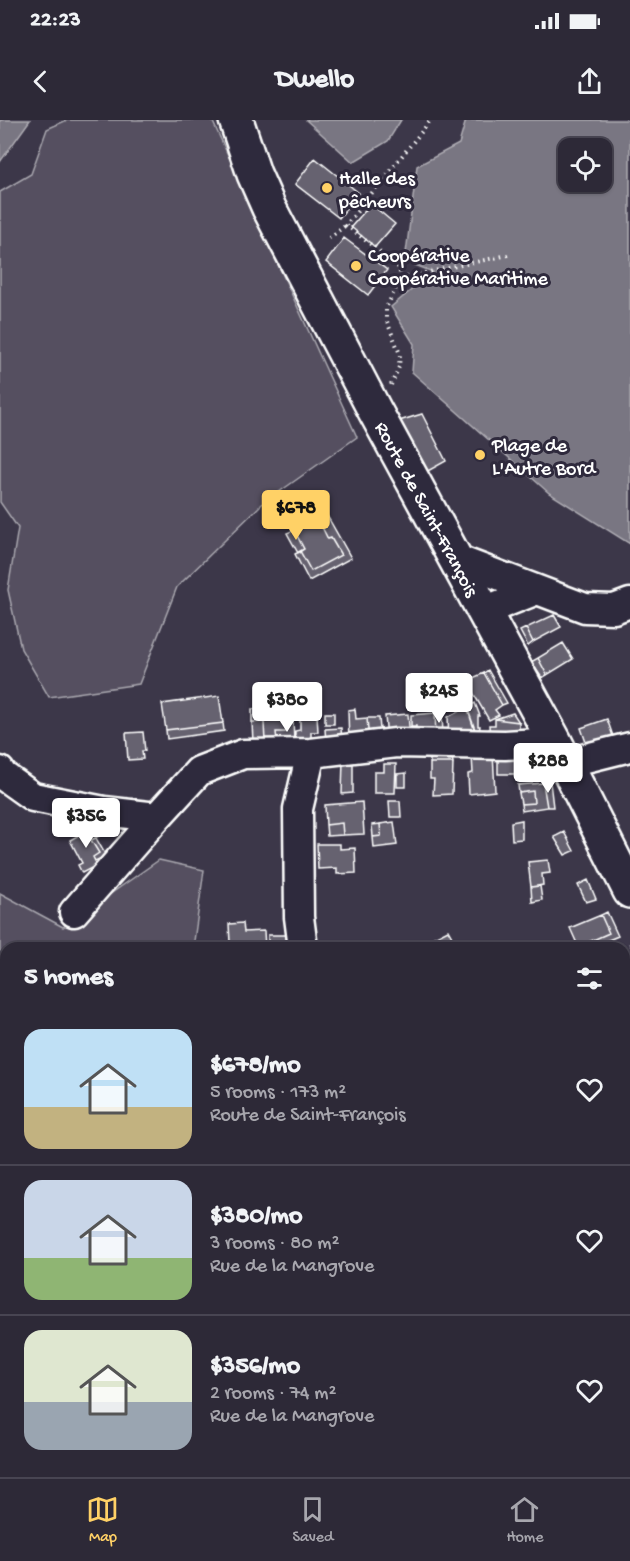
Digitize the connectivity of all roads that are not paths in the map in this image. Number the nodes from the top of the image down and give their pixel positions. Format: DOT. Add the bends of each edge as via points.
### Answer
graph roads {
  1 [pos="238,129"];
  2 [pos="456,559"];
  3 [pos="537,590"];
  4 [pos="630,603"];
  5 [pos="484,611"];
  6 [pos="630,747"];
  7 [pos="311,753"];
  8 [pos="561,753"];
  9 [pos="0,771"];
  10 [pos="157,817"];
  11 [pos="630,891"];
  12 [pos="74,912"];
  13 [pos="302,942"];
  1 -- 2 [label="main road, Route de Saint-François" via="268,208"];
  2 -- 3 [label="street"];
  2 -- 5 [label="main road, Route de Saint-François"];
  3 -- 4 [label="street" via="585,608 614,609"];
  3 -- 5 [label="street"];
  5 -- 8 [label="main road, Route de Saint-François"];
  6 -- 8 [label="street"];
  7 -- 8 [label="street" via="396,743 505,745"];
  7 -- 10 [label="street" via="243,754 199,771"];
  7 -- 13 [label="street" via="298,809"];
  8 -- 11 [label="main road, Route de Saint-François"];
  9 -- 10 [label="street" via="33,797 104,812"];
  10 -- 12 [label="street"];
}
